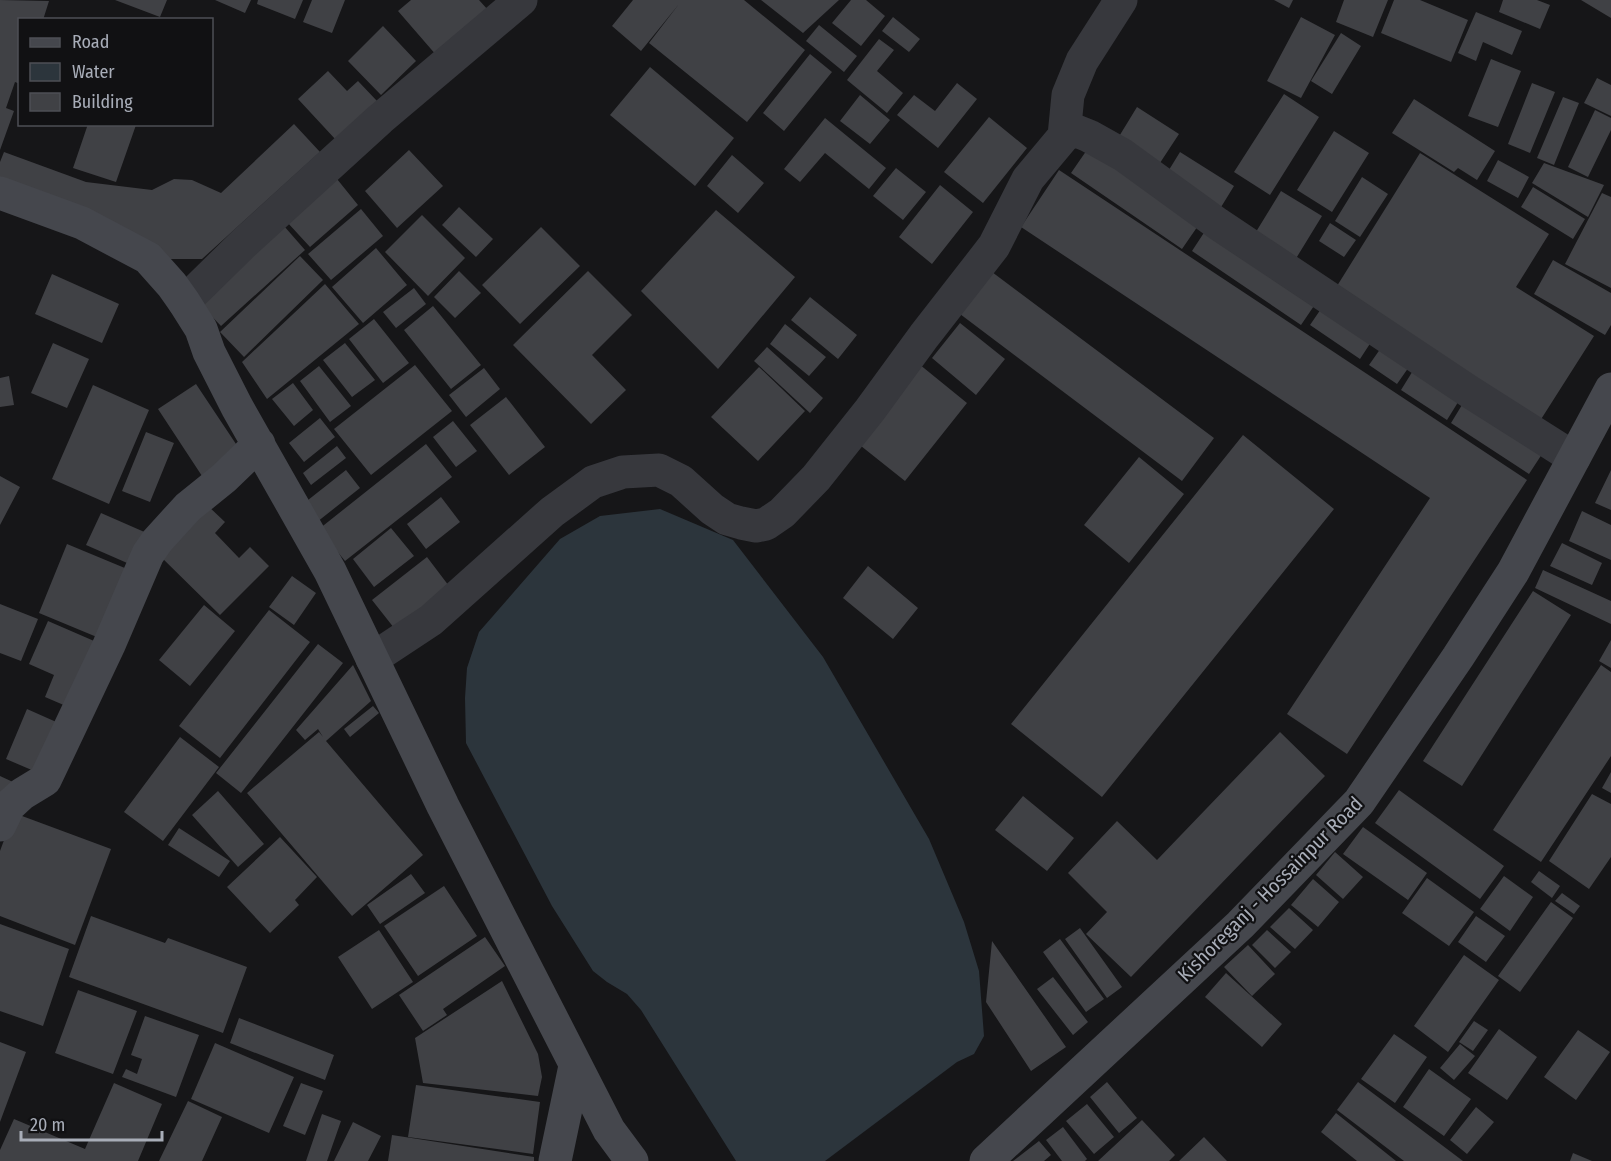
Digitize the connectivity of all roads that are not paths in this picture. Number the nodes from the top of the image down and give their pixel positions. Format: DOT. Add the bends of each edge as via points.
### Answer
graph roads {
  1 [pos="521,0"];
  2 [pos="1121,0"];
  3 [pos="1064,136"];
  4 [pos="0,193"];
  5 [pos="184,302"];
  6 [pos="1611,389"];
  7 [pos="259,444"];
  8 [pos="1574,458"];
  9 [pos="372,659"];
  10 [pos="0,825"];
  11 [pos="575,1066"];
  12 [pos="555,1161"];
  13 [pos="632,1161"];
  14 [pos="986,1161"];
  1 -- 5 [label="street" via="380,119"];
  2 -- 3 [label="street" via="1082,61 1068,95"];
  3 -- 8 [label="street" via="1074,130 1123,155 1227,231"];
  3 -- 9 [label="street" via="1028,179 984,260 864,419 782,513 756,526 726,519 681,481 659,470 623,472 593,482 552,512 431,620"];
  4 -- 5 [label="main road" via="82,223 148,258"];
  5 -- 7 [label="main road"];
  6 -- 8 [label="main road, Kishoreganj - Hossainpur Road"];
  7 -- 9 [label="main road" via="330,571"];
  7 -- 10 [label="main road" via="188,507 148,554 110,645 45,780 9,806"];
  8 -- 14 [label="main road, Kishoreganj - Hossainpur Road" via="1513,572 1359,802 1240,925"];
  9 -- 11 [label="main road"];
  11 -- 12 [label="main road"];
  11 -- 13 [label="main road" via="609,1130"];
}
